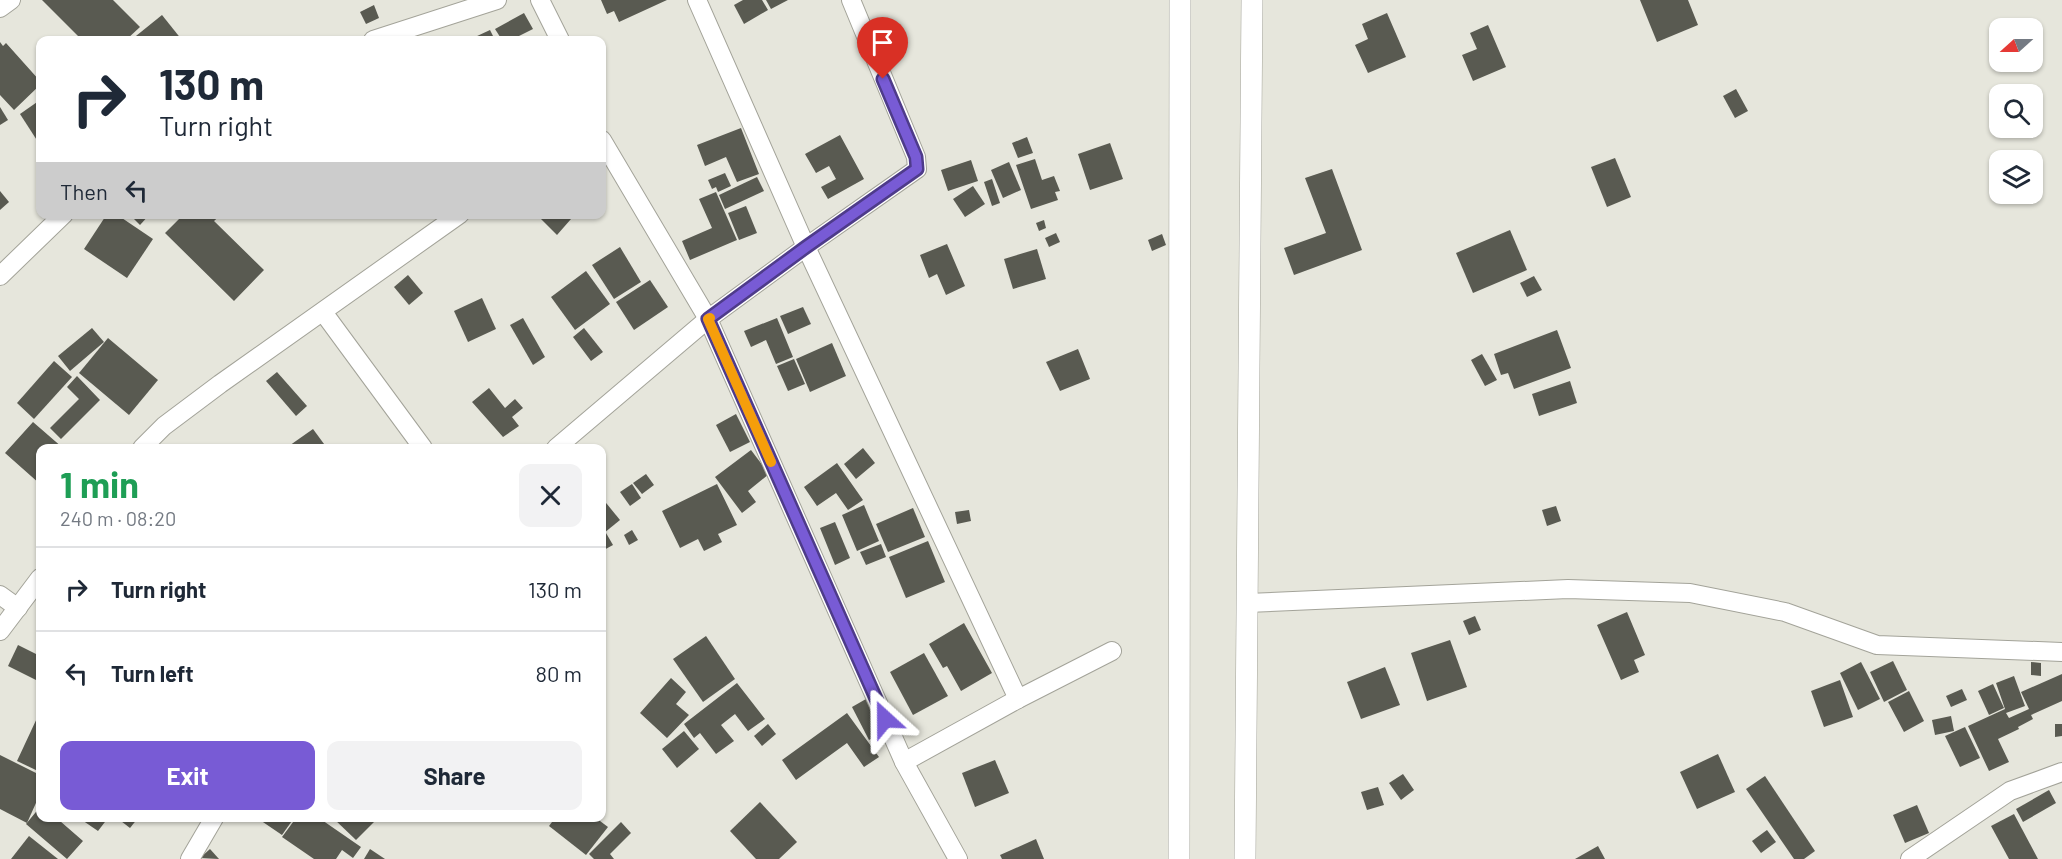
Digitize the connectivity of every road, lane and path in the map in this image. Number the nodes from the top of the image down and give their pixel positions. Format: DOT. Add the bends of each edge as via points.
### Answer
graph roads {
  1 [pos="11,0"];
  2 [pos="497,0"];
  3 [pos="540,0"];
  4 [pos="697,0"];
  5 [pos="851,0"];
  6 [pos="1179,0"];
  7 [pos="1252,0"];
  8 [pos="0,8"];
  9 [pos="386,36"];
  10 [pos="558,36"];
  11 [pos="606,147"];
  12 [pos="59,219"];
  13 [pos="453,219"];
  14 [pos="806,247"];
  15 [pos="0,276"];
  16 [pos="323,312"];
  17 [pos="708,319"];
  18 [pos="146,444"];
  19 [pos="420,444"];
  20 [pos="561,444"];
  21 [pos="36,583"];
  22 [pos="0,595"];
  23 [pos="1247,603"];
  24 [pos="18,608"];
  25 [pos="0,632"];
  26 [pos="1112,651"];
  27 [pos="2062,652"];
  28 [pos="1018,699"];
  29 [pos="904,762"];
  30 [pos="2062,772"];
  31 [pos="212,822"];
  32 [pos="190,859"];
  33 [pos="958,859"];
  34 [pos="1179,859"];
  35 [pos="1245,859"];
  36 [pos="1910,859"];
  1 -- 8 [label="street"];
  2 -- 9 [label="street"];
  3 -- 10 [label="street"];
  4 -- 14 [label="street"];
  5 -- 14 [label="street" via="916,157 917,169"];
  6 -- 34 [label="street"];
  7 -- 23 [label="street"];
  11 -- 17 [label="street"];
  12 -- 15 [label="street"];
  13 -- 16 [label="street"];
  14 -- 17 [label="street"];
  14 -- 28 [label="street"];
  16 -- 18 [label="street" via="164,426"];
  16 -- 19 [label="street"];
  17 -- 20 [label="street"];
  17 -- 29 [label="street"];
  21 -- 24 [label="street"];
  22 -- 24 [label="street"];
  23 -- 27 [label="street" via="1568,589 1690,593 1785,612 1877,645"];
  23 -- 35 [label="street"];
  24 -- 25 [label="street"];
  26 -- 28 [label="street"];
  28 -- 29 [label="street"];
  29 -- 33 [label="street"];
  30 -- 36 [label="street" via="2010,791"];
  31 -- 32 [label="street"];
}
